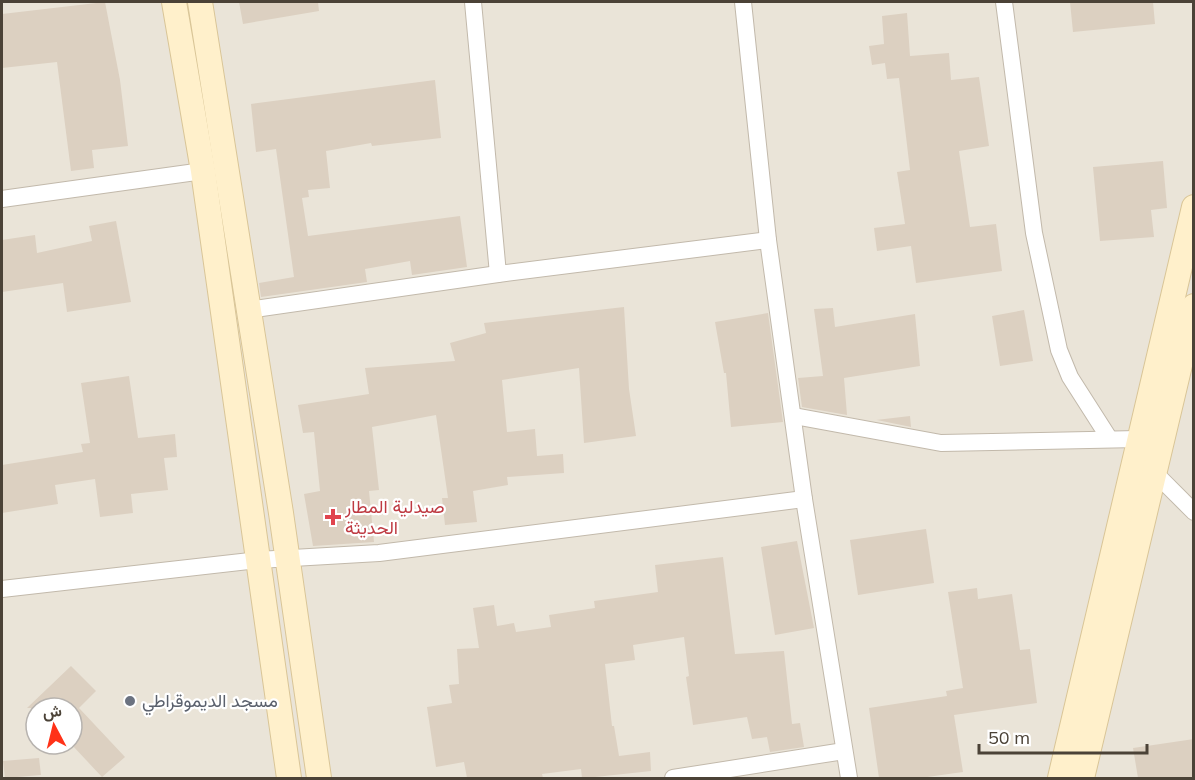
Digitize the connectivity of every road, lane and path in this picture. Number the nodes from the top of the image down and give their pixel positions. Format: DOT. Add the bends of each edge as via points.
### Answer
graph roads {
  1 [pos="174,2"];
  2 [pos="200,2"];
  3 [pos="472,2"];
  4 [pos="743,2"];
  5 [pos="1004,2"];
  6 [pos="202,171"];
  7 [pos="2,199"];
  8 [pos="1194,207"];
  9 [pos="768,240"];
  10 [pos="498,274"];
  11 [pos="1194,306"];
  12 [pos="248,310"];
  13 [pos="1186,368"];
  14 [pos="794,416"];
  15 [pos="1109,438"];
  16 [pos="1138,439"];
  17 [pos="1155,473"];
  18 [pos="804,499"];
  19 [pos="1194,512"];
  20 [pos="287,559"];
  21 [pos="258,560"];
  22 [pos="2,589"];
  23 [pos="844,751"];
  24 [pos="290,778"];
  25 [pos="319,778"];
  26 [pos="673,778"];
  27 [pos="849,778"];
  28 [pos="1060,778"];
  29 [pos="1082,778"];
  1 -- 6 [label="main road"];
  2 -- 12 [label="main road"];
  3 -- 10 [label="street"];
  4 -- 9 [label="street"];
  5 -- 15 [label="street" via="1034,233 1059,350 1070,378"];
  6 -- 7 [label="street"];
  6 -- 21 [label="main road"];
  8 -- 16 [label="main road"];
  9 -- 10 [label="street"];
  9 -- 14 [label="street"];
  10 -- 12 [label="street"];
  11 -- 13 [label="main road"];
  12 -- 20 [label="main road"];
  13 -- 17 [label="main road"];
  14 -- 15 [label="street" via="941,443"];
  14 -- 18 [label="street"];
  15 -- 16 [label="street"];
  16 -- 28 [label="main road"];
  17 -- 19 [label="street"];
  17 -- 29 [label="main road"];
  18 -- 20 [label="street" via="379,553"];
  18 -- 23 [label="street"];
  20 -- 21 [label="street"];
  20 -- 25 [label="main road"];
  21 -- 22 [label="street"];
  21 -- 24 [label="main road"];
  23 -- 26 [label="street"];
  23 -- 27 [label="street"];
}
